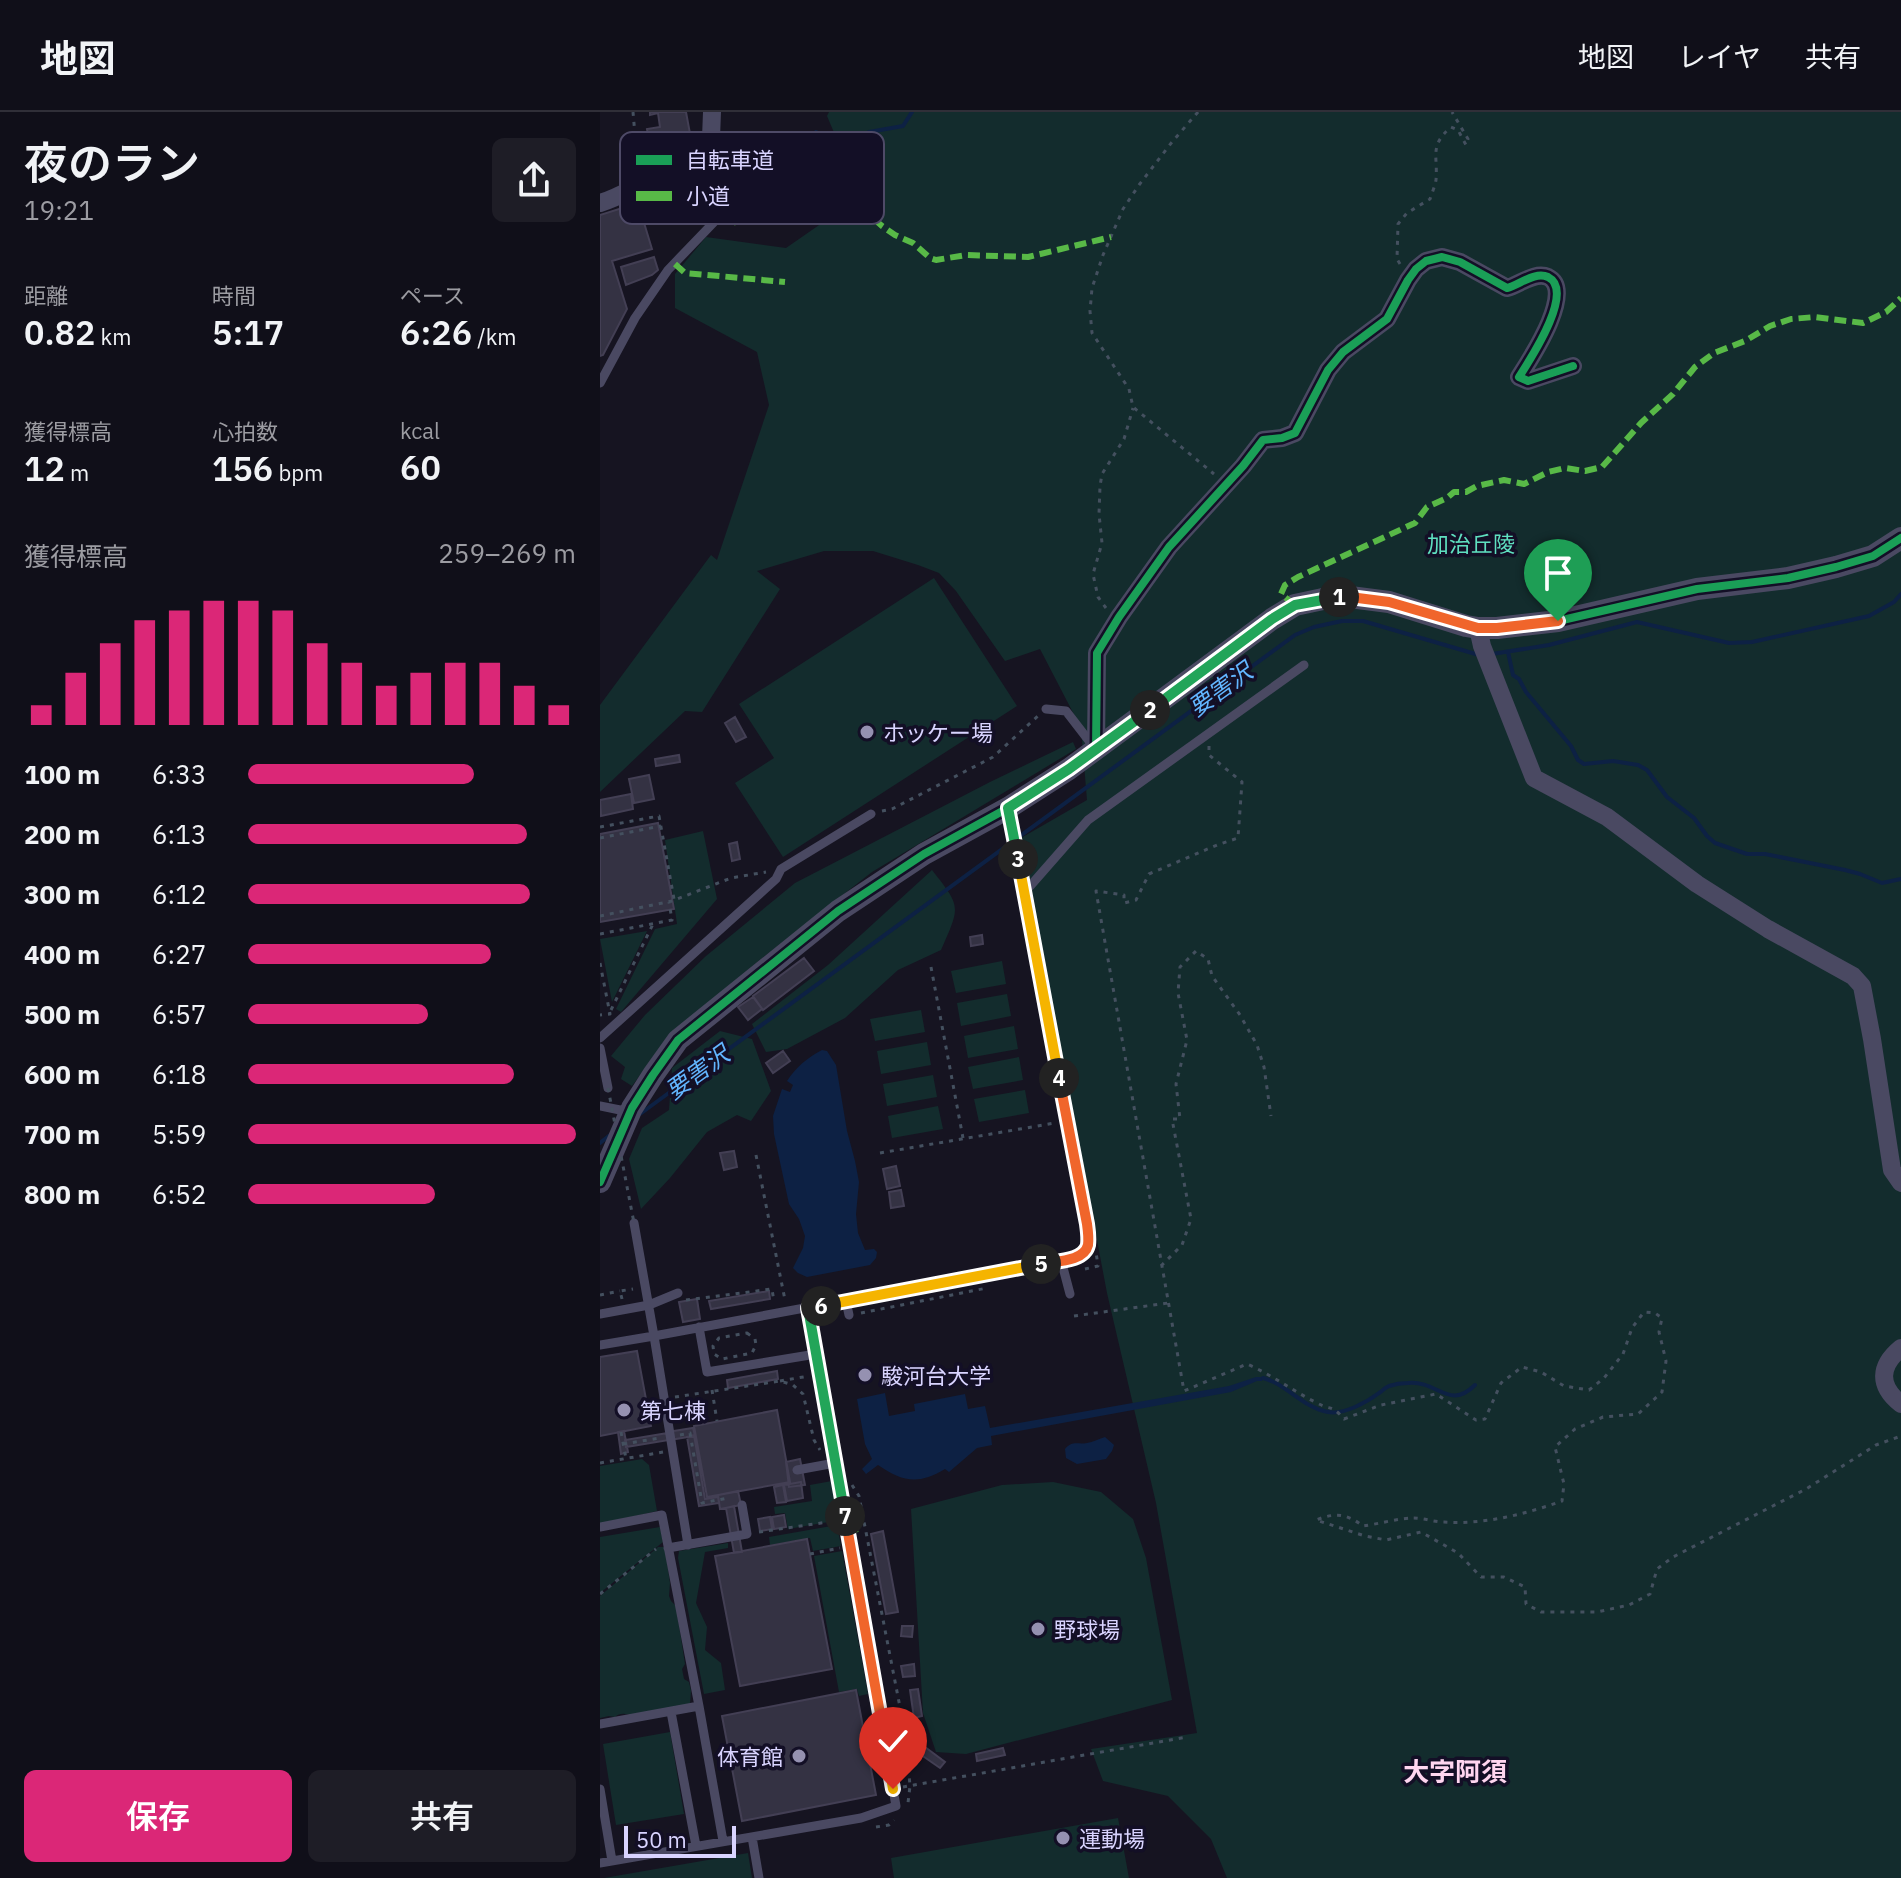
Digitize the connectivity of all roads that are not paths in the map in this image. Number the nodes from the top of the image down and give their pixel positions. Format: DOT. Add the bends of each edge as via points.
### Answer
graph roads {
  1 [pos="712,112"];
  2 [pos="711,132"];
  3 [pos="620,196"];
  4 [pos="600,203"];
  5 [pos="712,224"];
  6 [pos="1573,366"];
  7 [pos="600,383"];
  8 [pos="1901,538"];
  9 [pos="1480,637"];
  10 [pos="1304,665"];
  11 [pos="1046,709"];
  12 [pos="1096,749"];
  13 [pos="871,814"];
  14 [pos="1010,818"];
  15 [pos="1024,893"];
  16 [pos="600,1038"];
  17 [pos="600,1048"];
  18 [pos="608,1088"];
  19 [pos="600,1106"];
  20 [pos="632,1109"];
  21 [pos="600,1182"];
  22 [pos="1901,1183"];
  23 [pos="634,1223"];
  24 [pos="1061,1260"];
  25 [pos="1070,1294"];
  26 [pos="680,1297"];
  27 [pos="846,1301"];
  28 [pos="649,1305"];
  29 [pos="808,1308"];
  30 [pos="600,1314"];
  31 [pos="849,1315"];
  32 [pos="699,1327"];
  33 [pos="654,1336"];
  34 [pos="600,1345"];
  35 [pos="1901,1348"];
  36 [pos="816,1354"];
  37 [pos="1901,1404"];
  38 [pos="831,1464"];
  39 [pos="797,1470"];
  40 [pos="742,1505"];
  41 [pos="600,1527"];
  42 [pos="667,1544"];
  43 [pos="688,1545"];
  44 [pos="699,1706"];
  45 [pos="671,1712"];
  46 [pos="600,1724"];
  47 [pos="600,1789"];
  48 [pos="752,1837"];
  49 [pos="604,1841"];
  50 [pos="723,1841"];
  51 [pos="696,1846"];
  52 [pos="612,1861"];
  53 [pos="600,1863"];
  54 [pos="759,1878"];
  1 -- 2 [label="street"];
  3 -- 4 [label="street"];
  5 -- 7 [label="lane" via="668,270"];
  6 -- 12 [label="street" via="1528,381 1519,377 1548,329 1558,293 1548,277 1528,278 1507,288 1442,257 1416,269 1387,319 1328,370 1295,433 1263,440 1169,547 1116,621 1097,653"];
  8 -- 9 [label="street" via="1873,556 1836,567 1497,628"];
  9 -- 12 [label="street" via="1389,602 1350,597 1295,605"];
  9 -- 22 [label="street" via="1534,778 1607,817 1697,884 1862,986 1892,1170"];
  10 -- 15 [label="lane" via="1088,820"];
  11 -- 12 [label="lane" via="1066,711"];
  12 -- 14 [label="street"];
  13 -- 16 [label="lane" via="781,869"];
  14 -- 15 [label="lane"];
  14 -- 20 [label="street" via="924,854 838,911 678,1040"];
  15 -- 24 [label="lane" via="1089,1243 1079,1257"];
  17 -- 18 [label="lane"];
  19 -- 20 [label="lane"];
  20 -- 21 [label="street"];
  23 -- 28 [label="lane"];
  24 -- 25 [label="lane"];
  24 -- 27 [label="lane"];
  26 -- 28 [label="lane"];
  27 -- 29 [label="lane"];
  27 -- 31 [label="lane"];
  28 -- 30 [label="lane"];
  28 -- 33 [label="lane"];
  29 -- 32 [label="lane"];
  29 -- 36 [label="lane"];
  32 -- 33 [label="lane"];
  32 -- 36 [label="lane" via="707,1372"];
  33 -- 34 [label="lane"];
  33 -- 43 [label="lane"];
  35 -- 37 [label="street" via="1884,1366 1890,1395"];
  36 -- 38 [label="lane"];
  38 -- 39 [label="lane"];
  38 -- 48 [label="lane" via="896,1806 861,1818"];
  40 -- 43 [label="lane" via="747,1534"];
  41 -- 42 [label="lane" via="662,1515"];
  42 -- 43 [label="lane"];
  42 -- 44 [label="lane"];
  44 -- 45 [label="lane"];
  44 -- 50 [label="lane"];
  45 -- 46 [label="lane"];
  45 -- 51 [label="lane"];
  47 -- 49 [label="lane"];
  48 -- 50 [label="lane"];
  48 -- 54 [label="lane"];
  49 -- 52 [label="lane"];
  50 -- 51 [label="lane"];
  51 -- 52 [label="lane"];
  52 -- 53 [label="lane"];
}
